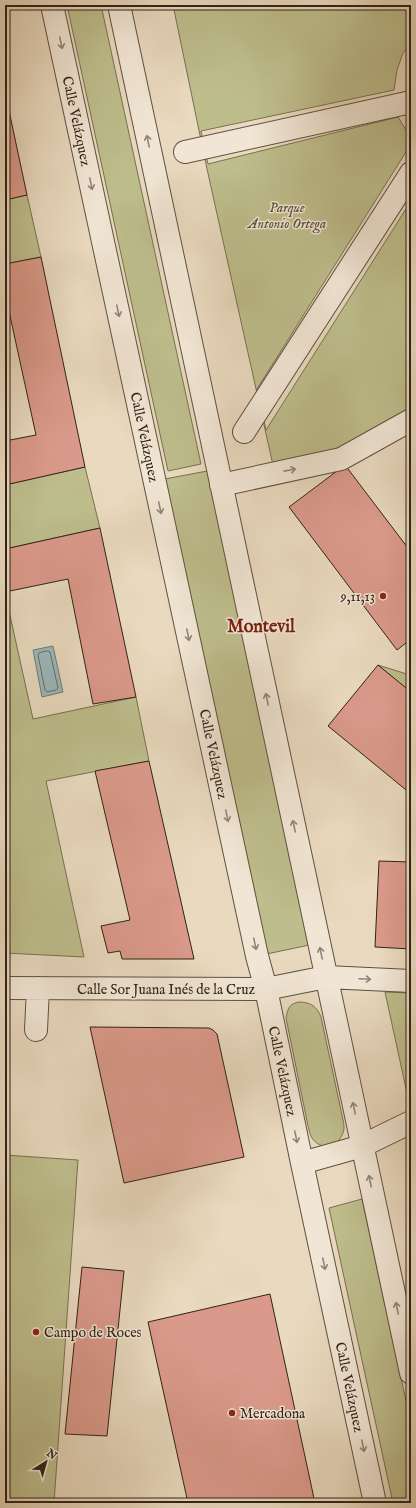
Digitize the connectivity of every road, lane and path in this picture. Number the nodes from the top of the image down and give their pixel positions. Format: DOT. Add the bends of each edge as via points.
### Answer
graph roads {
  1 [pos="52,5"];
  2 [pos="119,5"];
  3 [pos="411,102"];
  4 [pos="185,152"];
  5 [pos="411,173"];
  6 [pos="411,420"];
  7 [pos="244,432"];
  8 [pos="221,486"];
  9 [pos="326,977"];
  10 [pos="411,981"];
  11 [pos="5,988"];
  12 [pos="38,988"];
  13 [pos="266,989"];
  14 [pos="36,1030"];
  15 [pos="411,1122"];
  16 [pos="362,1146"];
  17 [pos="302,1163"];
  18 [pos="411,1373"];
  19 [pos="375,1503"];
  1 -- 13 [label="street, Calle Velázquez, one-way"];
  8 -- 2 [label="street, one-way"];
  3 -- 4 [label="street"];
  5 -- 7 [label="street"];
  8 -- 6 [label="street, one-way" via="340,460"];
  9 -- 8 [label="street, one-way"];
  9 -- 10 [label="street, Calle Sor Juana Inés de la Cruz, one-way"];
  9 -- 13 [label="street, Calle Sor Juana Inés de la Cruz"];
  16 -- 9 [label="street, one-way"];
  11 -- 12 [label="street, Calle Sor Juana Inés de la Cruz"];
  12 -- 13 [label="street, Calle Sor Juana Inés de la Cruz"];
  12 -- 14 [label="street"];
  13 -- 17 [label="street, Calle Velázquez, one-way"];
  15 -- 16 [label="street"];
  16 -- 17 [label="street"];
  18 -- 16 [label="street, one-way"];
  17 -- 19 [label="street, Calle Velázquez, one-way"];
}
